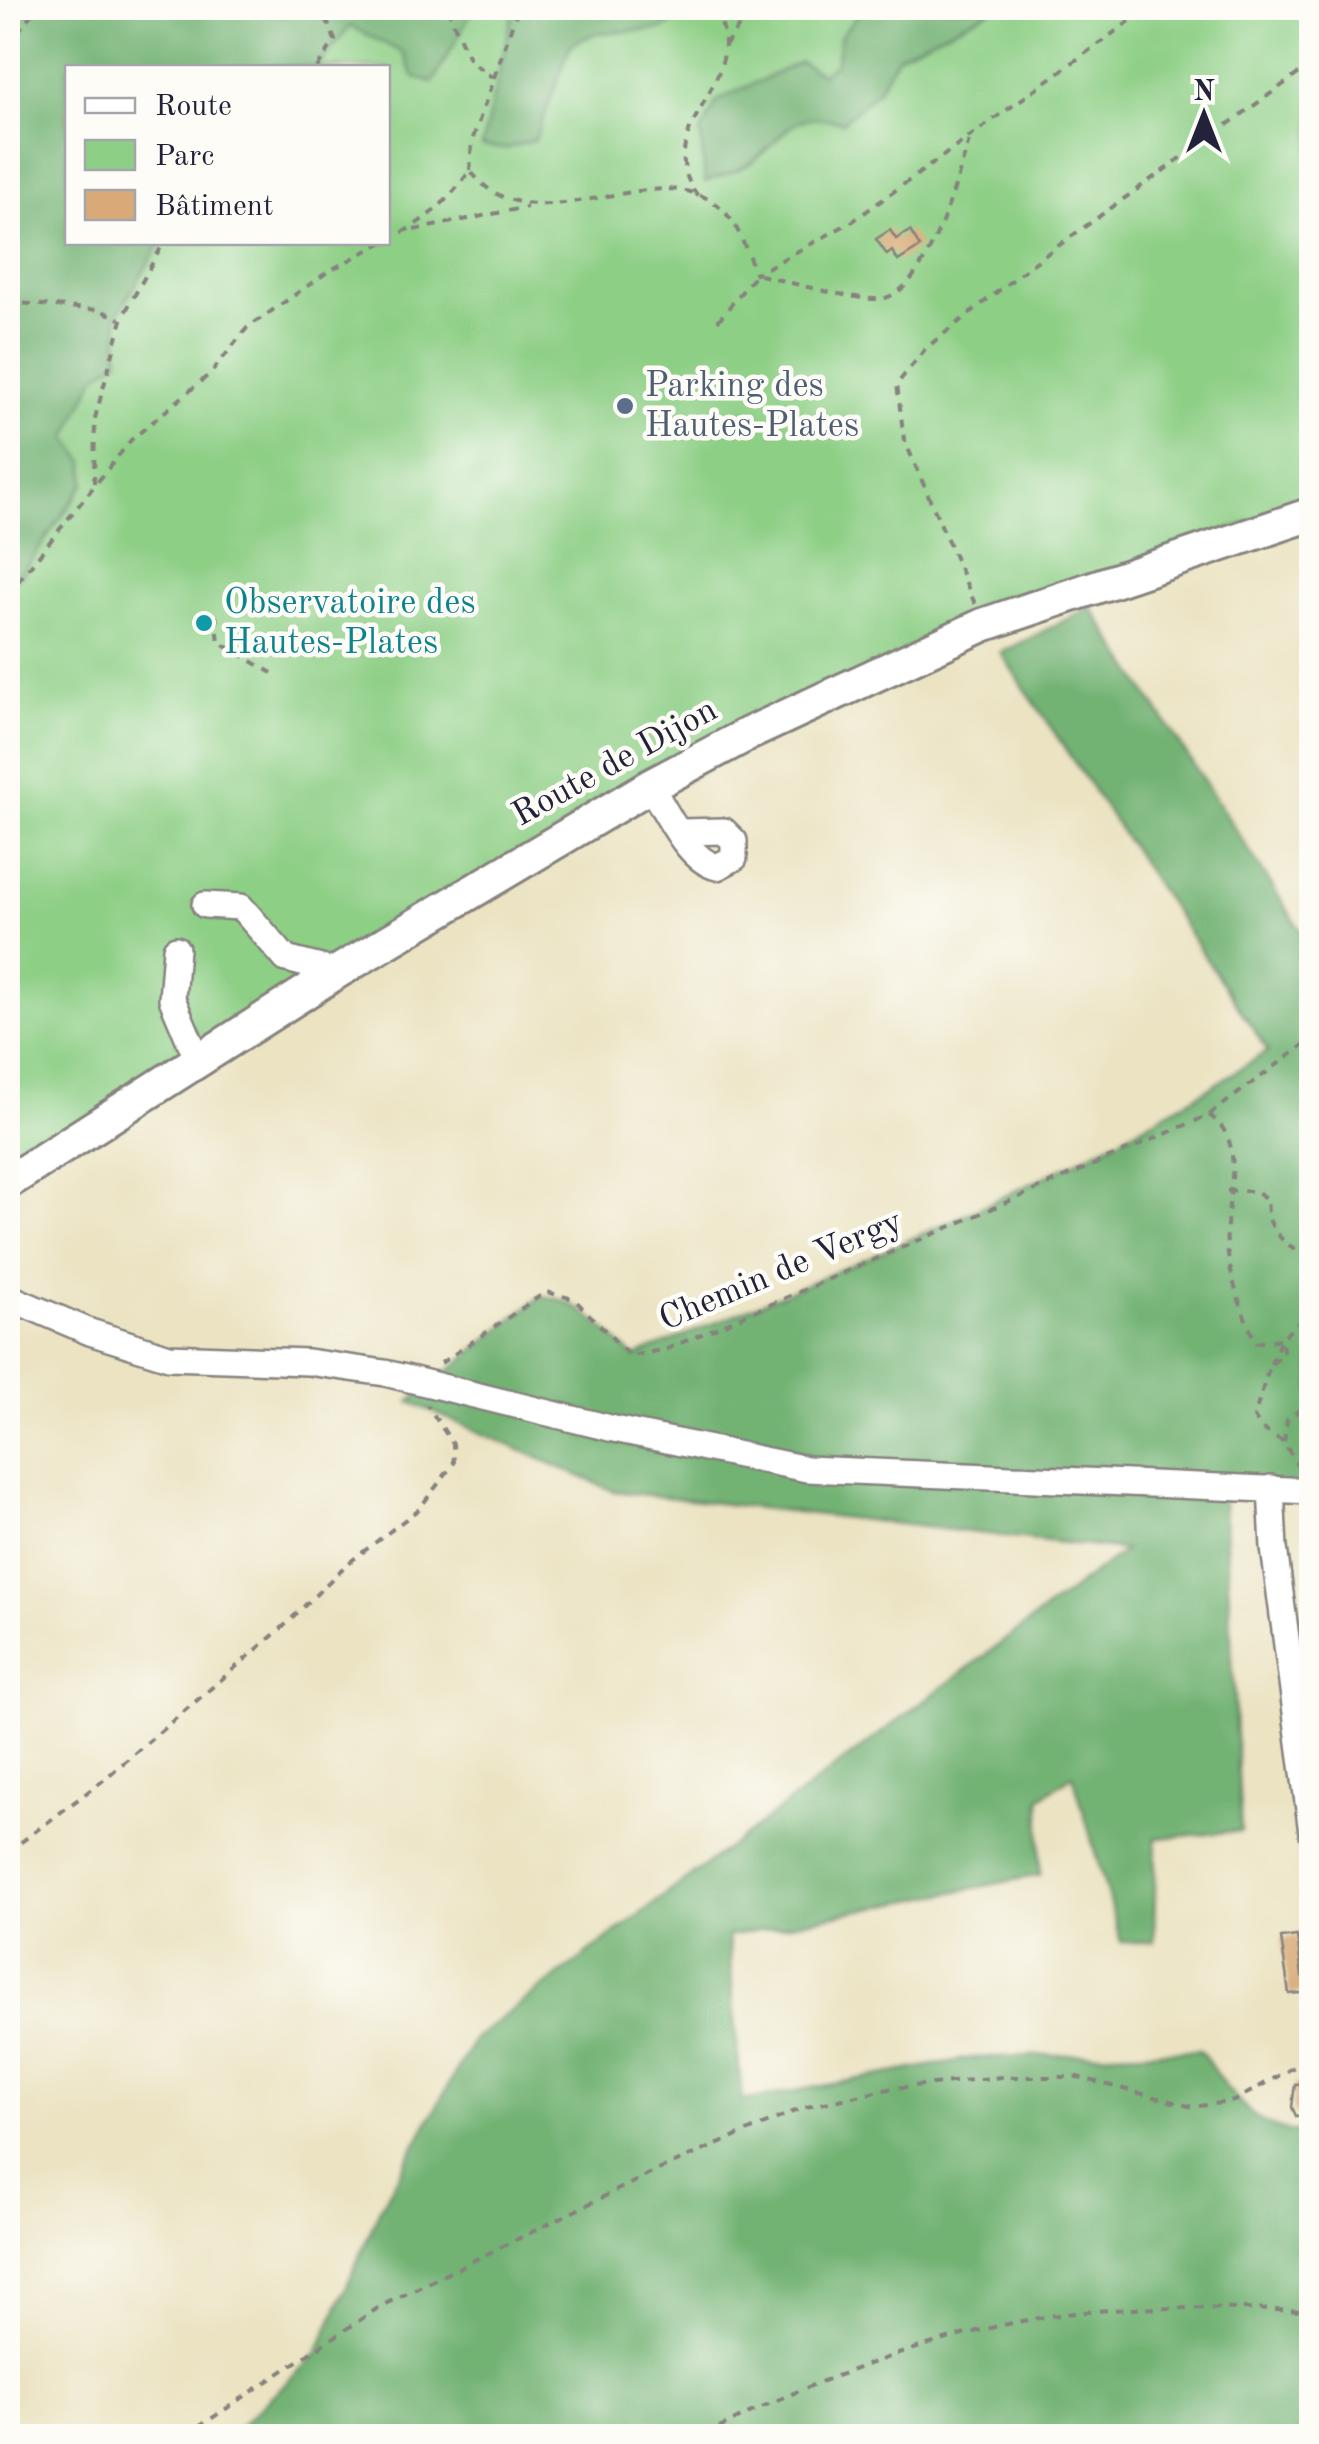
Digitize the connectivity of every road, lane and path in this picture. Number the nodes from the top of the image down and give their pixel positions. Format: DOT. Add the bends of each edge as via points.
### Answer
graph roads {
  1 [pos="36,8"];
  2 [pos="332,8"];
  3 [pos="447,8"];
  4 [pos="518,8"];
  5 [pos="716,8"];
  6 [pos="752,8"];
  7 [pos="1148,8"];
  8 [pos="8,45"];
  9 [pos="725,46"];
  10 [pos="1312,64"];
  11 [pos="319,65"];
  12 [pos="493,78"];
  13 [pos="969,141"];
  14 [pos="470,170"];
  15 [pos="698,196"];
  16 [pos="528,207"];
  17 [pos="409,231"];
  18 [pos="390,239"];
  19 [pos="162,245"];
  20 [pos="378,245"];
  21 [pos="756,274"];
  22 [pos="8,302"];
  23 [pos="122,320"];
  24 [pos="718,321"];
  25 [pos="94,484"];
  26 [pos="1312,514"];
  27 [pos="8,594"];
  28 [pos="216,616"];
  29 [pos="984,624"];
  30 [pos="272,673"];
  31 [pos="650,786"];
  32 [pos="680,832"];
  33 [pos="205,905"];
  34 [pos="176,949"];
  35 [pos="337,972"];
  36 [pos="1312,1039"];
  37 [pos="197,1058"];
  38 [pos="1209,1114"];
  39 [pos="8,1182"];
  40 [pos="1227,1191"];
  41 [pos="1312,1257"];
  42 [pos="8,1298"];
  43 [pos="1312,1310"];
  44 [pos="1281,1339"];
  45 [pos="420,1379"];
  46 [pos="1312,1400"];
  47 [pos="1284,1442"];
  48 [pos="1272,1488"];
  49 [pos="1311,1491"];
  50 [pos="1312,1832"];
  51 [pos="8,1852"];
  52 [pos="1312,2058"];
  53 [pos="1312,2311"];
  54 [pos="185,2436"];
  55 [pos="705,2436"];
  1 -- 8 [label="path"];
  2 -- 11 [label="path" via="327,21 335,40"];
  3 -- 12 [label="path" via="470,61"];
  4 -- 12 [label="path"];
  5 -- 9 [label="path"];
  6 -- 9 [label="path"];
  7 -- 13 [label="path"];
  9 -- 15 [label="path" via="683,151 683,176"];
  10 -- 29 [label="path" via="1030,266 926,348 897,384 904,439"];
  12 -- 14 [label="path" via="472,141"];
  13 -- 21 [label="path" via="853,221"];
  13 -- 21 [label="path" via="944,221 904,288 881,299"];
  14 -- 16 [label="path" via="484,190"];
  14 -- 17 [label="path"];
  15 -- 16 [label="path" via="606,193"];
  15 -- 21 [label="path" via="732,221"];
  16 -- 17 [label="path"];
  17 -- 18 [label="path"];
  19 -- 23 [label="path"];
  20 -- 25 [label="path" via="246,328 211,373 131,440"];
  21 -- 24 [label="path"];
  22 -- 23 [label="path" via="100,310"];
  23 -- 25 [label="path" via="94,418"];
  25 -- 27 [label="path"];
  26 -- 29 [label="main road, Route de Dijon"];
  28 -- 30 [label="path" via="219,642"];
  29 -- 31 [label="main road, Route de Dijon" via="850,683"];
  31 -- 32 [label="street"];
  31 -- 35 [label="main road, Route de Dijon"];
  33 -- 35 [label="street" via="241,907 286,959"];
  34 -- 37 [label="street" via="172,999"];
  35 -- 37 [label="main road, Route de Dijon"];
  36 -- 38 [label="path, Chemin de Vergy"];
  37 -- 39 [label="main road, Route de Dijon"];
  38 -- 40 [label="path" via="1230,1139 1234,1174"];
  38 -- 45 [label="path, Chemin de Vergy" via="667,1349 630,1356 574,1299 546,1292"];
  40 -- 41 [label="path" via="1257,1191 1268,1201 1266,1216 1277,1236"];
  40 -- 44 [label="path" via="1227,1246 1241,1308 1256,1343"];
  42 -- 45 [label="street" via="170,1357 308,1362"];
  43 -- 44 [label="path"];
  44 -- 47 [label="path" via="1284,1354 1270,1365 1254,1417"];
  45 -- 48 [label="street" via="807,1469"];
  45 -- 51 [label="path" via="419,1393 453,1444 454,1463 419,1509 101,1782"];
  46 -- 47 [label="path" via="1287,1420"];
  47 -- 49 [label="path"];
  48 -- 49 [label="street"];
  48 -- 50 [label="street"];
  52 -- 54 [label="path" via="1234,2101 1192,2107 1077,2077 1001,2077 894,2088 802,2108 656,2171 381,2306"];
  53 -- 55 [label="path" via="1059,2315 952,2340 766,2402"];
}
